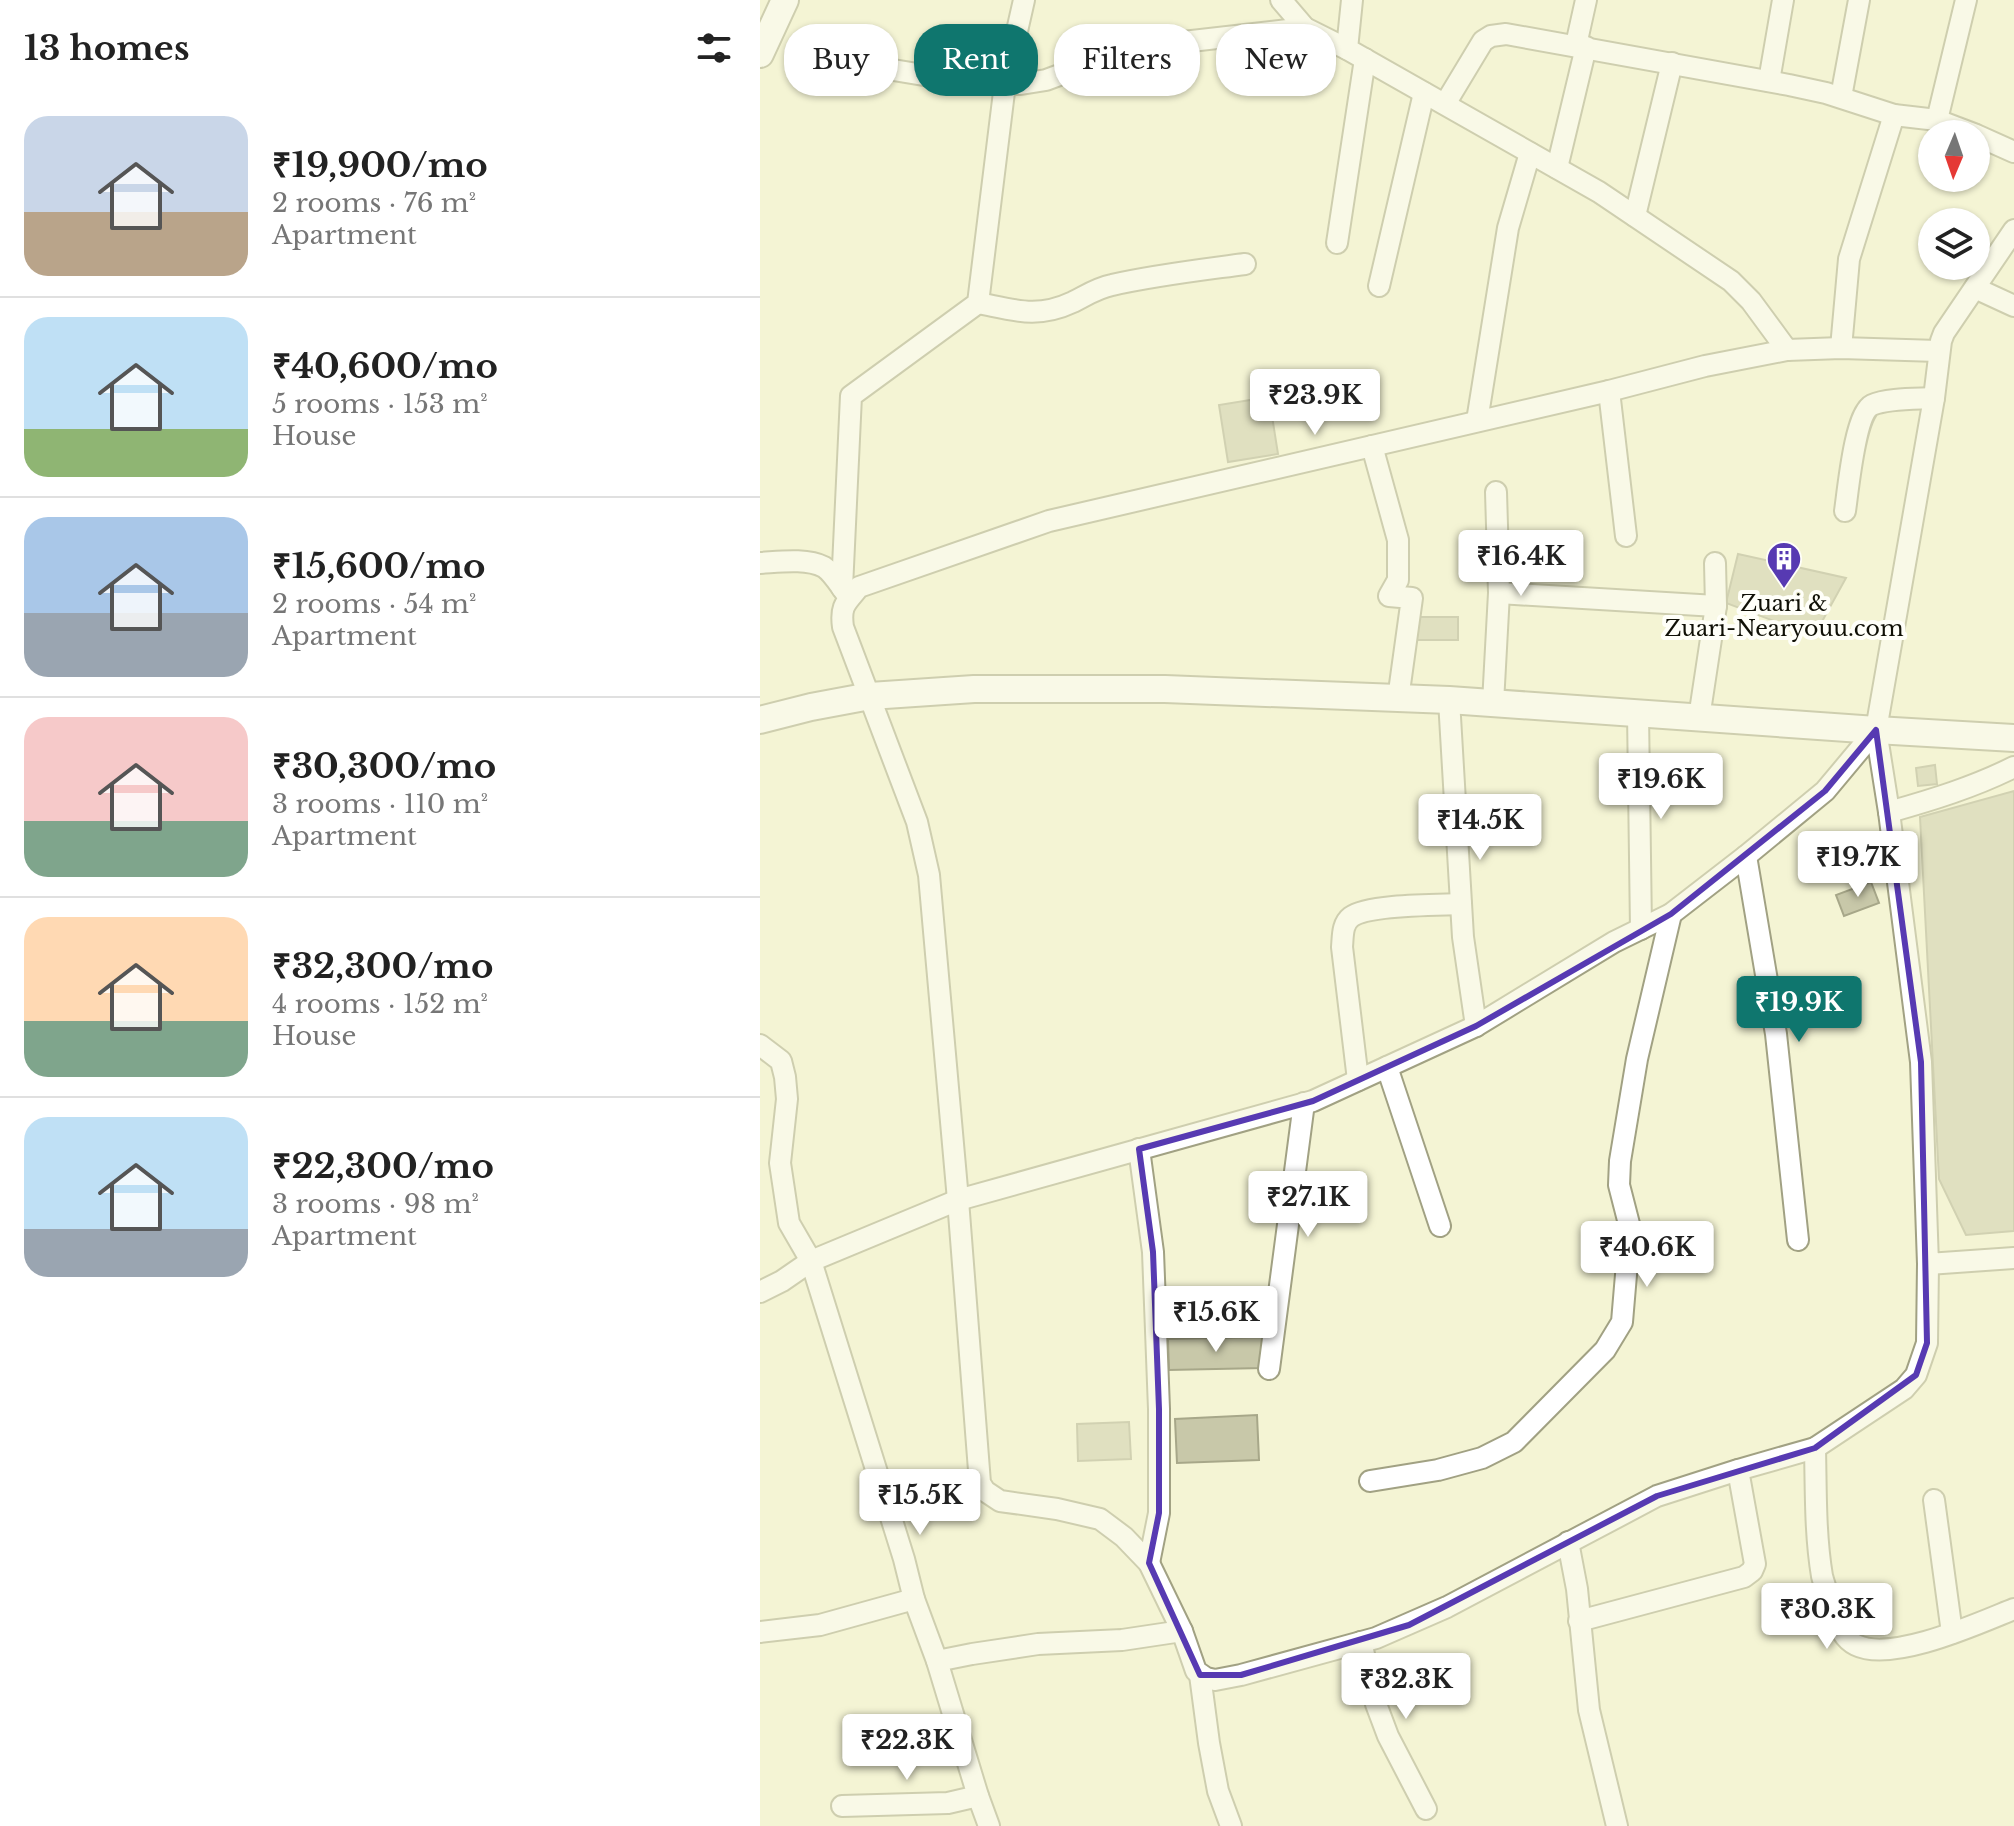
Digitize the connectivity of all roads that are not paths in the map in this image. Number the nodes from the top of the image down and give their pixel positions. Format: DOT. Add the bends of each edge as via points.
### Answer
graph roads {
  1 [pos="785,0"];
  2 [pos="1024,0"];
  3 [pos="1281,0"];
  4 [pos="1352,0"];
  5 [pos="1586,0"];
  6 [pos="1783,0"];
  7 [pos="1859,0"];
  8 [pos="1966,0"];
  9 [pos="1019,24"];
  10 [pos="1302,24"];
  11 [pos="1216,38"];
  12 [pos="1336,44"];
  13 [pos="1581,46"];
  14 [pos="760,54"];
  15 [pos="1356,54"];
  16 [pos="1672,63"];
  17 [pos="1038,81"];
  18 [pos="1769,81"];
  19 [pos="1424,93"];
  20 [pos="1004,96"];
  21 [pos="1841,97"];
  22 [pos="1445,104"];
  23 [pos="1894,115"];
  24 [pos="1937,120"];
  25 [pos="1990,141"];
  26 [pos="2014,152"];
  27 [pos="1530,153"];
  28 [pos="1557,168"];
  29 [pos="1635,216"];
  30 [pos="2014,230"];
  31 [pos="1337,243"];
  32 [pos="1245,264"];
  33 [pos="1379,286"];
  34 [pos="1975,288"];
  35 [pos="978,303"];
  36 [pos="2014,306"];
  37 [pos="1841,348"];
  38 [pos="1787,350"];
  39 [pos="1938,351"];
  40 [pos="1609,391"];
  41 [pos="1934,398"];
  42 [pos="1477,421"];
  43 [pos="1372,446"];
  44 [pos="1496,492"];
  45 [pos="1845,511"];
  46 [pos="1626,536"];
  47 [pos="760,563"];
  48 [pos="1715,563"];
  49 [pos="846,593"];
  50 [pos="1499,593"];
  51 [pos="1716,606"];
  52 [pos="870,696"];
  53 [pos="1398,699"];
  54 [pos="1449,700"];
  55 [pos="1493,703"];
  56 [pos="1638,713"];
  57 [pos="1699,718"];
  58 [pos="760,720"];
  59 [pos="1876,730"];
  60 [pos="2014,738"];
  61 [pos="2014,767"];
  62 [pos="1889,812"];
  63 [pos="1746,856"];
  64 [pos="1461,904"];
  65 [pos="1671,914"];
  66 [pos="1641,929"];
  67 [pos="1476,1026"];
  68 [pos="760,1045"];
  69 [pos="1387,1067"];
  70 [pos="1358,1080"];
  71 [pos="1304,1103"];
  72 [pos="1139,1149"];
  73 [pos="958,1200"];
  74 [pos="1440,1226"];
  75 [pos="1798,1240"];
  76 [pos="2014,1258"];
  77 [pos="811,1261"];
  78 [pos="1928,1264"];
  79 [pos="760,1292"];
  80 [pos="1269,1369"];
  81 [pos="1815,1448"];
  82 [pos="1738,1470"];
  83 [pos="1370,1481"];
  84 [pos="1934,1500"];
  85 [pos="1568,1542"];
  86 [pos="1149,1563"];
  87 [pos="914,1599"];
  88 [pos="2014,1609"];
  89 [pos="1579,1621"];
  90 [pos="1182,1631"];
  91 [pos="760,1632"];
  92 [pos="1952,1633"];
  93 [pos="1361,1642"];
  94 [pos="937,1661"];
  95 [pos="1200,1675"];
  96 [pos="978,1796"];
  97 [pos="842,1806"];
  98 [pos="1426,1809"];
  99 [pos="989,1826"];
  100 [pos="1231,1826"];
  101 [pos="1617,1826"];
  1 -- 14 [label="main road"];
  2 -- 9 [label="street"];
  3 -- 10 [label="street"];
  4 -- 15 [label="street"];
  5 -- 13 [label="street"];
  6 -- 18 [label="street"];
  7 -- 21 [label="street"];
  8 -- 24 [label="street"];
  11 -- 17 [label="street" via="1148,46"];
  12 -- 15 [label="street"];
  13 -- 16 [label="street"];
  13 -- 22 [label="street" via="1491,36 1476,51"];
  13 -- 28 [label="street"];
  15 -- 19 [label="street"];
  15 -- 31 [label="street"];
  16 -- 18 [label="street"];
  16 -- 29 [label="street"];
  18 -- 21 [label="street"];
  19 -- 22 [label="street"];
  19 -- 33 [label="street"];
  20 -- 35 [label="street"];
  21 -- 23 [label="street"];
  22 -- 27 [label="street"];
  23 -- 24 [label="street"];
  23 -- 37 [label="street" via="1849,259"];
  25 -- 26 [label="street"];
  27 -- 28 [label="street"];
  27 -- 42 [label="street" via="1508,228"];
  28 -- 29 [label="street"];
  29 -- 38 [label="street" via="1731,281"];
  30 -- 34 [label="street"];
  32 -- 35 [label="street" via="1115,284 1030,314"];
  34 -- 36 [label="street"];
  34 -- 39 [label="street"];
  35 -- 49 [label="street" via="851,396"];
  37 -- 38 [label="street"];
  37 -- 39 [label="street"];
  38 -- 40 [label="street"];
  39 -- 41 [label="street"];
  40 -- 42 [label="street"];
  40 -- 46 [label="street"];
  41 -- 45 [label="street" via="1880,403 1865,411"];
  41 -- 59 [label="street"];
  42 -- 43 [label="street"];
  43 -- 49 [label="street" via="1049,521"];
  43 -- 53 [label="street" via="1398,540 1398,580 1389,596 1412,598"];
  44 -- 50 [label="street"];
  47 -- 49 [label="street" via="787,561 826,568"];
  48 -- 51 [label="street"];
  49 -- 52 [label="street" via="843,627"];
  50 -- 51 [label="street"];
  50 -- 55 [label="street"];
  51 -- 57 [label="street"];
  52 -- 53 [label="main road" via="974,689 1165,689"];
  52 -- 58 [label="main road"];
  52 -- 73 [label="street" via="917,822 929,875"];
  53 -- 54 [label="main road"];
  54 -- 55 [label="main road"];
  54 -- 64 [label="street"];
  55 -- 56 [label="main road"];
  56 -- 57 [label="main road"];
  56 -- 66 [label="street"];
  57 -- 59 [label="main road"];
  59 -- 60 [label="main road"];
  59 -- 62 [label="street"];
  59 -- 63 [label="street" via="1825,791"];
  61 -- 62 [label="street" via="1946,796"];
  62 -- 78 [label="street" via="1921,1062"];
  63 -- 65 [label="street"];
  63 -- 75 [label="street" via="1776,1034"];
  64 -- 67 [label="street"];
  64 -- 70 [label="street" via="1367,911 1351,917 1343,928"];
  65 -- 66 [label="street"];
  65 -- 83 [label="street" via="1620,1161 1619,1185 1629,1224 1622,1322 1616,1335 1514,1442 1438,1470"];
  66 -- 67 [label="street"];
  67 -- 69 [label="street"];
  68 -- 77 [label="street" via="781,1061 785,1077 780,1163 789,1223"];
  69 -- 70 [label="street"];
  69 -- 74 [label="street"];
  70 -- 71 [label="street"];
  71 -- 72 [label="street"];
  71 -- 80 [label="street"];
  72 -- 73 [label="street"];
  72 -- 86 [label="street" via="1153,1252 1159,1409 1159,1513"];
  73 -- 77 [label="street"];
  73 -- 86 [label="street" via="980,1483 1000,1501 1100,1519"];
  76 -- 78 [label="street"];
  77 -- 79 [label="street"];
  77 -- 87 [label="street"];
  78 -- 81 [label="street" via="1927,1343 1916,1375 1904,1389"];
  81 -- 82 [label="street"];
  81 -- 92 [label="street" via="1823,1579 1842,1634 1857,1646 1878,1650"];
  82 -- 85 [label="street" via="1657,1496"];
  82 -- 89 [label="street" via="1752,1571"];
  84 -- 92 [label="street"];
  85 -- 89 [label="street"];
  85 -- 93 [label="street" via="1447,1607"];
  86 -- 90 [label="street"];
  87 -- 91 [label="street" via="820,1625"];
  87 -- 94 [label="street"];
  88 -- 92 [label="street"];
  89 -- 101 [label="street" via="1592,1731"];
  90 -- 94 [label="street" via="1038,1644"];
  90 -- 95 [label="street"];
  93 -- 95 [label="street" via="1241,1675 1215,1680"];
  93 -- 98 [label="street" via="1388,1736"];
  94 -- 96 [label="street"];
  95 -- 100 [label="street" via="1213,1767"];
  96 -- 97 [label="street" via="948,1803"];
  96 -- 99 [label="street"];
}
